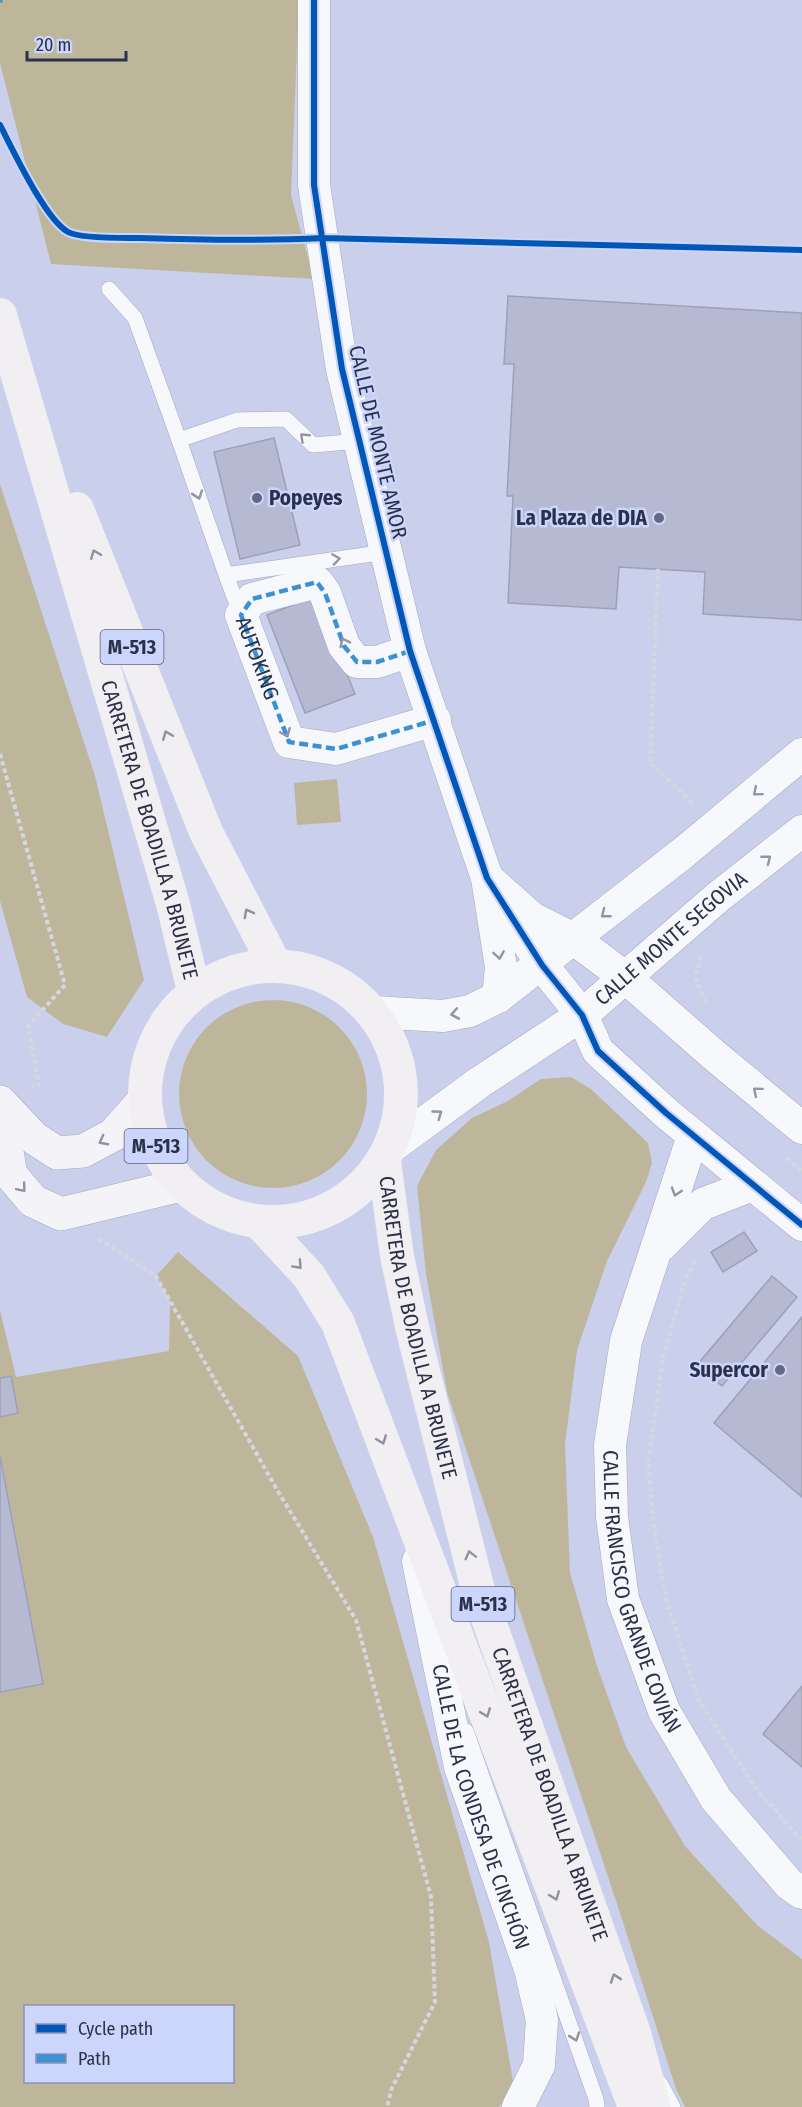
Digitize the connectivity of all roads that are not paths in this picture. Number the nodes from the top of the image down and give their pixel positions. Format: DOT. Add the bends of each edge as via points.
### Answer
graph roads {
  1 [pos="315,0"];
  2 [pos="109,289"];
  3 [pos="1,319"];
  4 [pos="179,440"];
  5 [pos="360,441"];
  6 [pos="386,552"];
  7 [pos="226,575"];
  8 [pos="241,615"];
  9 [pos="410,651"];
  10 [pos="435,720"];
  11 [pos="802,754"];
  12 [pos="802,831"];
  13 [pos="487,878"];
  14 [pos="574,939"];
  15 [pos="275,965"];
  16 [pos="542,965"];
  17 [pos="626,978"];
  18 [pos="194,991"];
  19 [pos="498,997"];
  20 [pos="373,1012"];
  21 [pos="582,1015"];
  22 [pos="144,1100"];
  23 [pos="0,1102"];
  24 [pos="0,1113"];
  25 [pos="802,1128"];
  26 [pos="693,1136"];
  27 [pos="387,1155"];
  28 [pos="181,1185"];
  29 [pos="752,1185"];
  30 [pos="259,1222"];
  31 [pos="802,1225"];
  32 [pos="657,1250"];
  33 [pos="406,1502"];
  34 [pos="802,1893"];
  35 [pos="634,2033"];
  36 [pos="518,2107"];
  37 [pos="597,2107"];
  38 [pos="635,2107"];
  39 [pos="654,2107"];
  40 [pos="673,2107"];
  1 -- 5 [label="street, CALLE DE MONTE AMOR" via="315,185 342,369"];
  2 -- 4 [label="lane" via="135,318"];
  15 -- 3 [label="main road, CARRETERA DE BOADILLA A BRUNETE / M-513, one-way" via="206,831"];
  3 -- 18 [label="main road, CARRETERA DE BOADILLA A BRUNETE / M-513" via="173,904"];
  5 -- 4 [label="lane, one-way" via="313,445 285,419 237,420"];
  4 -- 7 [label="lane, one-way"];
  5 -- 6 [label="street, CALLE DE MONTE AMOR"];
  7 -- 6 [label="lane, one-way"];
  6 -- 9 [label="street, CALLE DE MONTE AMOR"];
  7 -- 8 [label="lane"];
  9 -- 8 [label="street, AUTOKING, one-way" via="376,662 357,662 344,646 325,593 317,582 252,599"];
  8 -- 10 [label="street, AUTOKING, one-way" via="289,742 336,749"];
  9 -- 10 [label="street, CALLE DE MONTE AMOR"];
  10 -- 13 [label="street, CALLE DE MONTE AMOR"];
  11 -- 14 [label="street, one-way"];
  17 -- 12 [label="street, CALLE MONTE SEGOVIA, one-way" via="718,897"];
  13 -- 14 [label="street" via="532,918"];
  13 -- 16 [label="street, CALLE DE MONTE AMOR"];
  13 -- 19 [label="street, CALLE DE MONTE AMOR, one-way" via="501,967"];
  14 -- 16 [label="street"];
  14 -- 17 [label="street"];
  15 -- 18 [label="main road, M-513" via="233,971"];
  15 -- 20 [label="main road, M-513" via="312,971 345,987"];
  16 -- 19 [label="street"];
  16 -- 21 [label="street, CALLE DE MONTE AMOR"];
  17 -- 21 [label="street, CALLE MONTE SEGOVIA"];
  25 -- 17 [label="street, one-way"];
  18 -- 22 [label="main road, M-513" via="172,1013 156,1040 147,1069"];
  19 -- 20 [label="street, one-way" via="470,1011 444,1016"];
  20 -- 27 [label="main road, M-513" via="398,1063 402,1092 400,1121"];
  21 -- 26 [label="street, CALLE DE MONTE AMOR" via="598,1051"];
  27 -- 21 [label="street, CALLE MONTE SEGOVIA, one-way" via="480,1082"];
  22 -- 23 [label="street, one-way" via="113,1135 83,1152 57,1153 34,1138"];
  22 -- 28 [label="main road, M-513" via="148,1127 158,1152"];
  24 -- 28 [label="street, one-way" via="11,1175 33,1201 61,1214"];
  26 -- 29 [label="street, CALLE DE MONTE AMOR"];
  26 -- 32 [label="street, CALLE FRANCISCO GRANDE COVIÁN, one-way"];
  27 -- 30 [label="main road, M-513" via="366,1185 343,1203 317,1216"];
  35 -- 27 [label="main road, CARRETERA DE BOADILLA A BRUNETE / M-513, one-way" via="478,1590 408,1310 397,1256"];
  28 -- 30 [label="main road, M-513" via="211,1207"];
  29 -- 31 [label="street, CALLE DE MONTE AMOR"];
  29 -- 32 [label="street, CALLE FRANCISCO GRANDE COVIÁN" via="703,1204"];
  30 -- 33 [label="main road, CARRETERA DE BOADILLA A BRUNETE / M-513, one-way" via="309,1276 338,1323"];
  32 -- 34 [label="street, CALLE FRANCISCO GRANDE COVIÁN" via="626,1341 610,1445 612,1517 623,1599 664,1711 716,1799 789,1884"];
  33 -- 36 [label="street, CALLE DE LA CONDESA DE CINCHÓN" via="460,1767 530,1969 542,2020 539,2065"];
  33 -- 37 [label="lane, one-way" via="467,1735"];
  33 -- 38 [label="main road, CARRETERA DE BOADILLA A BRUNETE / M-513, one-way"];
  35 -- 39 [label="main road, CARRETERA DE BOADILLA A BRUNETE / M-513"];
  35 -- 40 [label="lane"];
}
